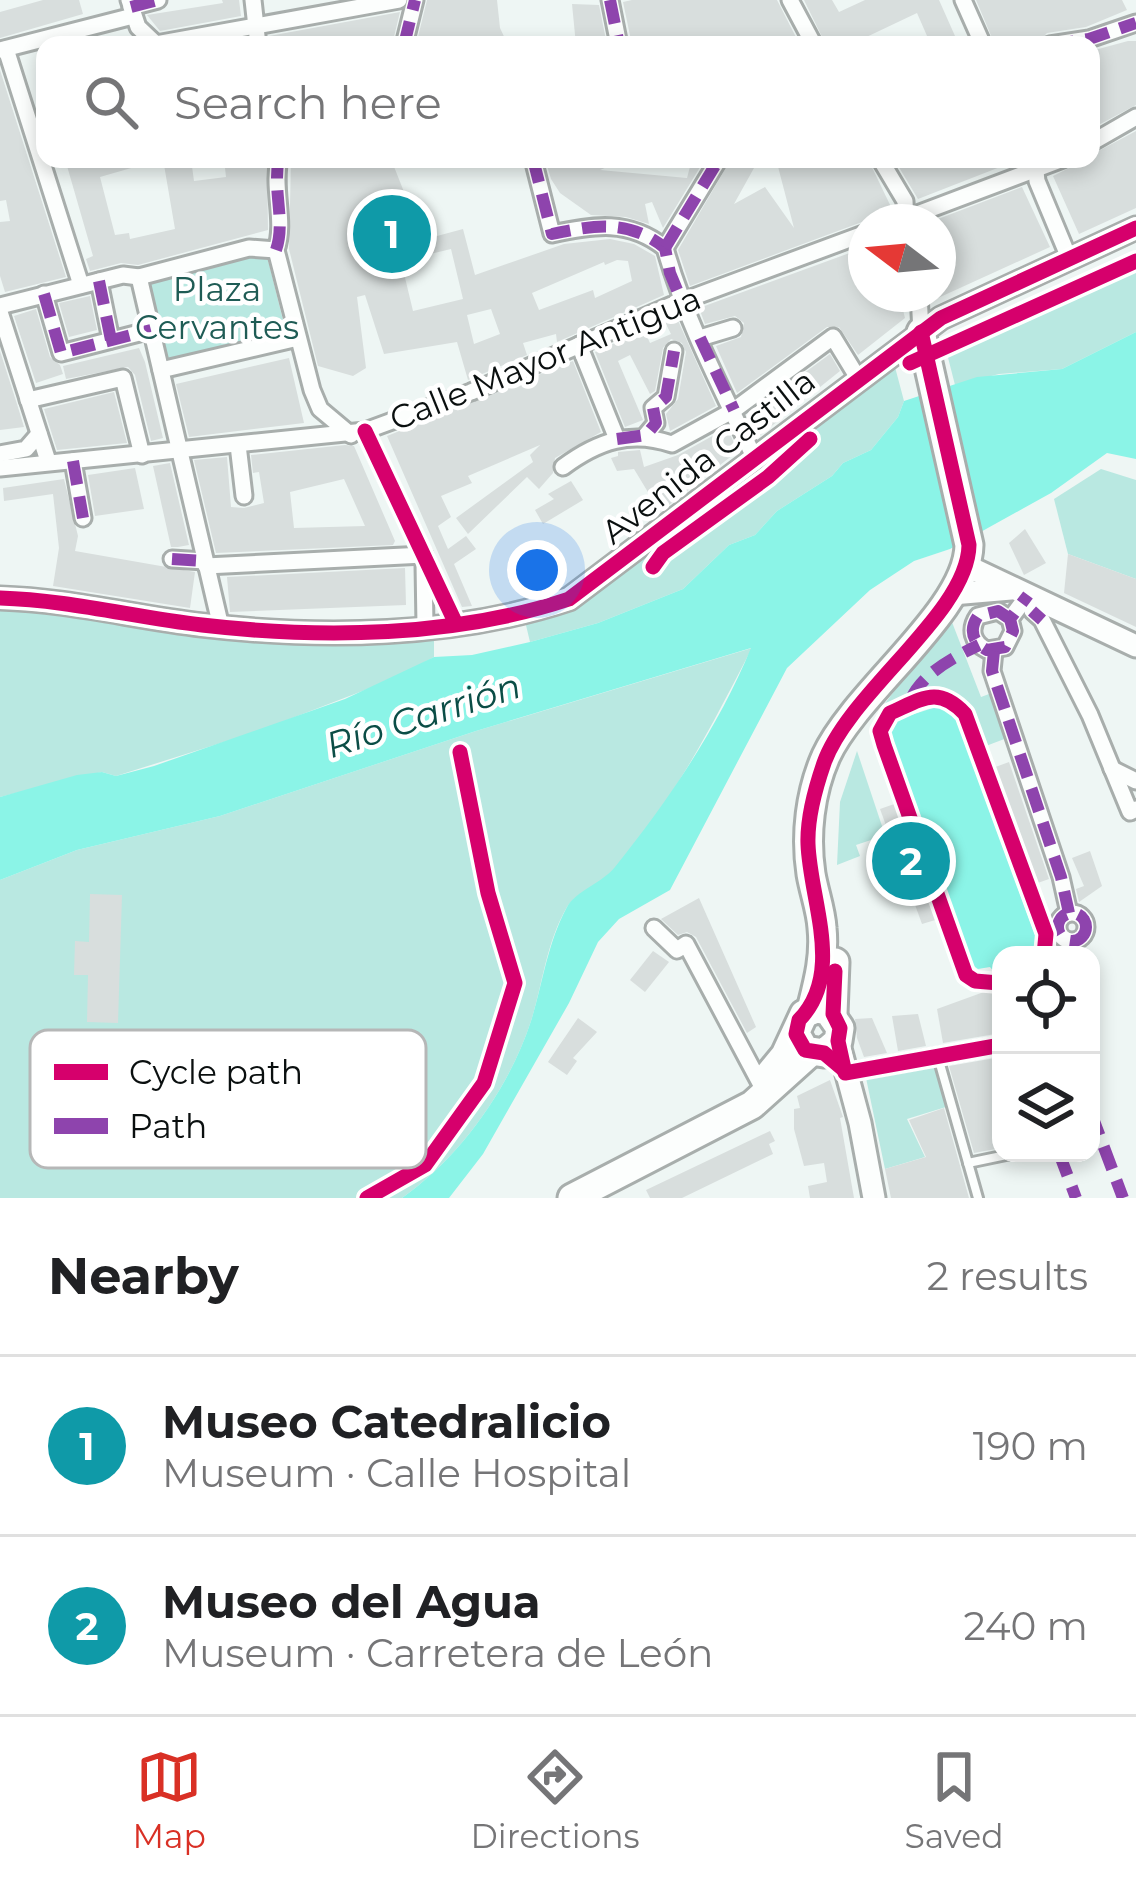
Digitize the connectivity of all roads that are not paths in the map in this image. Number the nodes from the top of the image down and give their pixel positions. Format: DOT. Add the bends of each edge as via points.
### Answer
graph roads {
  1 [pos="158,0"];
  2 [pos="253,0"];
  3 [pos="399,0"];
  4 [pos="416,0"];
  5 [pos="610,0"];
  6 [pos="790,0"];
  7 [pos="963,0"];
  8 [pos="131,8"];
  9 [pos="1136,23"];
  10 [pos="256,26"];
  11 [pos="46,36"];
  12 [pos="147,36"];
  13 [pos="203,36"];
  14 [pos="257,36"];
  15 [pos="406,36"];
  16 [pos="617,36"];
  17 [pos="809,36"];
  18 [pos="979,36"];
  19 [pos="1098,36"];
  20 [pos="36,39"];
  21 [pos="3,50"];
  22 [pos="1136,117"];
  23 [pos="1100,138"];
  24 [pos="36,149"];
  25 [pos="42,168"];
  26 [pos="277,168"];
  27 [pos="535,168"];
  28 [pos="714,168"];
  29 [pos="885,168"];
  30 [pos="1026,168"];
  31 [pos="1036,168"];
  32 [pos="905,204"];
  33 [pos="942,204"];
  34 [pos="1136,228"];
  35 [pos="848,240"];
  36 [pos="665,248"];
  37 [pos="276,250"];
  38 [pos="1069,258"];
  39 [pos="139,277"];
  40 [pos="99,281"];
  41 [pos="81,285"];
  42 [pos="44,294"];
  43 [pos="682,302"];
  44 [pos="0,309"];
  45 [pos="920,312"];
  46 [pos="733,328"];
  47 [pos="152,330"];
  48 [pos="298,338"];
  49 [pos="700,338"];
  50 [pos="111,340"];
  51 [pos="922,342"];
  52 [pos="579,345"];
  53 [pos="674,351"];
  54 [pos="160,370"];
  55 [pos="858,378"];
  56 [pos="28,400"];
  57 [pos="734,410"];
  58 [pos="358,433"];
  59 [pos="39,434"];
  60 [pos="646,435"];
  61 [pos="616,439"];
  62 [pos="238,445"];
  63 [pos="180,451"];
  64 [pos="0,454"];
  65 [pos="142,455"];
  66 [pos="754,457"];
  67 [pos="48,461"];
  68 [pos="73,461"];
  69 [pos="563,467"];
  70 [pos="0,468"];
  71 [pos="244,496"];
  72 [pos="83,518"];
  73 [pos="424,555"];
  74 [pos="969,556"];
  75 [pos="172,559"];
  76 [pos="206,563"];
  77 [pos="952,594"];
  78 [pos="0,598"];
  79 [pos="1030,599"];
  80 [pos="1011,622"];
  81 [pos="456,624"];
  82 [pos="425,626"];
  83 [pos="220,627"];
  84 [pos="1136,646"];
  85 [pos="994,651"];
  86 [pos="1112,769"];
  87 [pos="1136,781"];
  88 [pos="1136,809"];
  89 [pos="1069,913"];
  90 [pos="654,928"];
  91 [pos="825,1043"];
  92 [pos="992,1047"];
  93 [pos="938,1056"];
  94 [pos="760,1083"];
  95 [pos="703,1128"];
  96 [pos="992,1158"];
  97 [pos="968,1163"];
  98 [pos="572,1198"];
  99 [pos="874,1198"];
  100 [pos="977,1198"];
  1 -- 8 [label="street"];
  2 -- 10 [label="street"];
  3 -- 10 [label="street"];
  4 -- 15 [label="street"];
  5 -- 16 [label="street"];
  6 -- 17 [label="street"];
  7 -- 18 [label="street"];
  8 -- 11 [label="street"];
  8 -- 12 [label="street"];
  9 -- 19 [label="street"];
  10 -- 13 [label="street"];
  10 -- 14 [label="street"];
  20 -- 21 [label="street"];
  21 -- 24 [label="street"];
  22 -- 23 [label="street"];
  25 -- 41 [label="street"];
  26 -- 37 [label="street"];
  27 -- 36 [label="street" via="552,234 597,224 635,229"];
  28 -- 36 [label="street"];
  29 -- 32 [label="street"];
  30 -- 33 [label="street"];
  31 -- 38 [label="street"];
  34 -- 38 [label="main road, Avenida Castilla"];
  35 -- 43 [label="street, Calle Mayor Antigua"];
  36 -- 43 [label="street"];
  37 -- 39 [label="street" via="250,248"];
  37 -- 48 [label="street"];
  38 -- 51 [label="main road, Avenida Castilla" via="974,300"];
  39 -- 40 [label="street"];
  39 -- 47 [label="street"];
  40 -- 41 [label="street"];
  40 -- 50 [label="street"];
  41 -- 42 [label="street"];
  42 -- 44 [label="street"];
  42 -- 50 [label="street" via="61,353"];
  43 -- 49 [label="street"];
  43 -- 52 [label="street, Calle Mayor Antigua"];
  44 -- 56 [label="street"];
  45 -- 51 [label="street"];
  46 -- 49 [label="street"];
  47 -- 50 [label="street"];
  47 -- 54 [label="street"];
  48 -- 54 [label="street"];
  48 -- 58 [label="street" via="320,409"];
  49 -- 57 [label="street"];
  51 -- 55 [label="main road, Avenida Castilla"];
  51 -- 74 [label="highway"];
  52 -- 58 [label="street, Calle Mayor Antigua"];
  52 -- 61 [label="street"];
  53 -- 60 [label="street" via="666,397 653,408 656,423"];
  54 -- 63 [label="street"];
  55 -- 57 [label="street" via="832,337"];
  55 -- 66 [label="main road, Avenida Castilla"];
  56 -- 59 [label="street"];
  56 -- 65 [label="street" via="123,378"];
  57 -- 60 [label="street" via="672,444"];
  57 -- 66 [label="street"];
  58 -- 62 [label="street, Calle Mayor Antigua"];
  58 -- 73 [label="street"];
  59 -- 64 [label="street" via="26,449"];
  59 -- 67 [label="street"];
  60 -- 61 [label="street"];
  61 -- 69 [label="street"];
  62 -- 63 [label="street, Calle Mayor Antigua"];
  62 -- 71 [label="street"];
  63 -- 65 [label="street, Calle Mayor Antigua"];
  63 -- 76 [label="street"];
  65 -- 68 [label="street, Calle Mayor Antigua"];
  66 -- 81 [label="main road, Avenida Castilla" via="569,598"];
  67 -- 68 [label="street, Calle Mayor Antigua"];
  67 -- 70 [label="street, Calle Mayor Antigua"];
  68 -- 72 [label="street"];
  73 -- 76 [label="street"];
  73 -- 81 [label="street"];
  73 -- 82 [label="street"];
  74 -- 77 [label="highway"];
  74 -- 79 [label="main road"];
  75 -- 76 [label="street"];
  76 -- 83 [label="street"];
  77 -- 79 [label="main road" via="997,588"];
  77 -- 91 [label="highway" via="850,715 814,794 808,841 822,923"];
  78 -- 83 [label="main road, Avenida Castilla"];
  79 -- 80 [label="street"];
  79 -- 84 [label="main road"];
  79 -- 86 [label="street"];
  80 -- 85 [label="street" via="1010,643"];
  80 -- 85 [label="street" via="991,610 974,621 976,642"];
  81 -- 82 [label="main road, Avenida Castilla"];
  82 -- 83 [label="main road, Avenida Castilla"];
  85 -- 89 [label="street" via="992,670"];
  86 -- 87 [label="street"];
  86 -- 88 [label="street" via="1130,812"];
  90 -- 94 [label="street" via="676,950 686,944"];
  91 -- 93 [label="street"];
  91 -- 94 [label="highway" via="785,1055"];
  91 -- 95 [label="highway" via="764,1098"];
  91 -- 99 [label="main road" via="860,1123"];
  92 -- 93 [label="street"];
  93 -- 97 [label="lane"];
  94 -- 95 [label="highway"];
  95 -- 98 [label="highway"];
  96 -- 97 [label="lane"];
  97 -- 100 [label="lane"];
}
